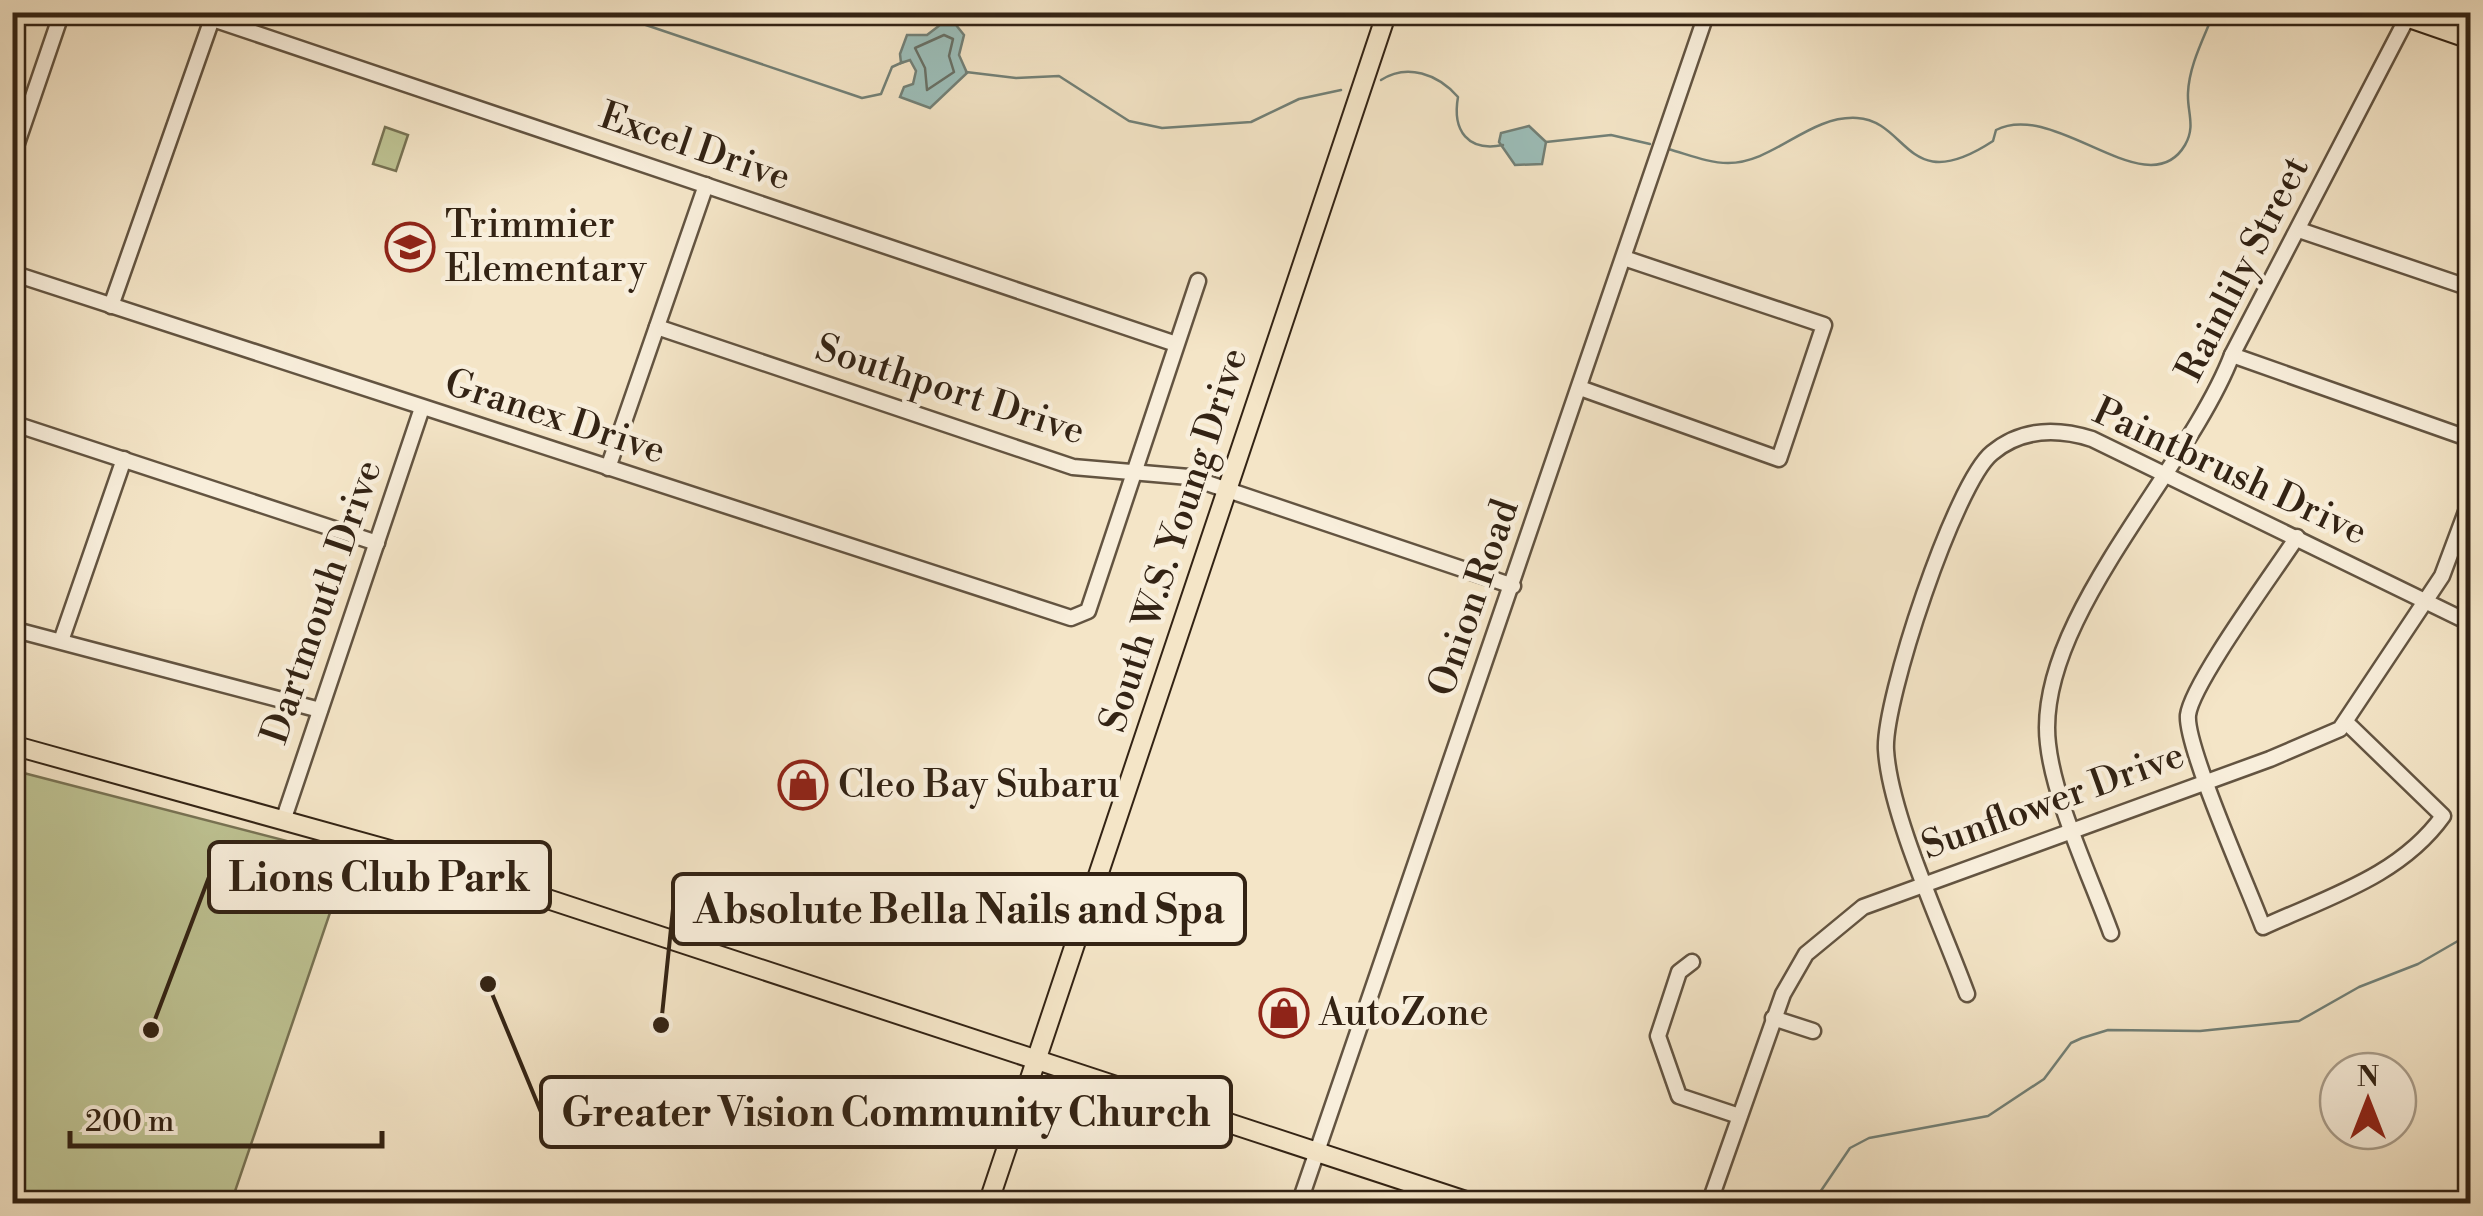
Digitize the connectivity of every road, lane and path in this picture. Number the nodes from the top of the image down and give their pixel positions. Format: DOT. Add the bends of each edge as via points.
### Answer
graph roads {
  1 [pos="62,12"];
  2 [pos="192,12"];
  3 [pos="1387,12"];
  4 [pos="1707,12"];
  5 [pos="2400,15"];
  6 [pos="212,19"];
  7 [pos="2470,39"];
  8 [pos="12,158"];
  9 [pos="706,186"];
  10 [pos="2298,230"];
  11 [pos="1624,258"];
  12 [pos="12,273"];
  13 [pos="1198,281"];
  14 [pos="2470,288"];
  15 [pos="111,306"];
  16 [pos="656,327"];
  17 [pos="1176,344"];
  18 [pos="2232,355"];
  19 [pos="1580,388"];
  20 [pos="422,408"];
  21 [pos="12,423"];
  22 [pos="2470,439"];
  23 [pos="124,459"];
  24 [pos="608,468"];
  25 [pos="1134,472"];
  26 [pos="2167,474"];
  27 [pos="1225,488"];
  28 [pos="2470,501"];
  29 [pos="2297,537"];
  30 [pos="377,543"];
  31 [pos="1513,586"];
  32 [pos="2425,601"];
  33 [pos="2470,623"];
  34 [pos="12,629"];
  35 [pos="61,642"];
  36 [pos="320,710"];
  37 [pos="2346,723"];
  38 [pos="12,745"];
  39 [pos="2206,780"];
  40 [pos="284,818"];
  41 [pos="2074,827"];
  42 [pos="1926,882"];
  43 [pos="2111,933"];
  44 [pos="1692,962"];
  45 [pos="1967,994"];
  46 [pos="1773,1018"];
  47 [pos="1813,1031"];
  48 [pos="1035,1060"];
  49 [pos="1739,1116"];
  50 [pos="1317,1152"];
  51 [pos="988,1204"];
  52 [pos="1299,1204"];
  53 [pos="1475,1204"];
  54 [pos="1709,1204"];
  1 -- 8 [label="street"];
  2 -- 6 [label="street, Excel Drive"];
  3 -- 27 [label="main road, South W.S. Young Drive"];
  4 -- 11 [label="street, Onion Road"];
  5 -- 7 [label="main road"];
  5 -- 10 [label="street, Rainlily Street"];
  6 -- 9 [label="street, Excel Drive"];
  6 -- 15 [label="street"];
  9 -- 16 [label="street"];
  9 -- 17 [label="street, Excel Drive"];
  10 -- 14 [label="street"];
  10 -- 18 [label="street, Rainlily Street"];
  11 -- 19 [label="street, Onion Road"];
  11 -- 19 [label="street" via="1824,325 1779,460"];
  12 -- 15 [label="street, Granex Drive"];
  13 -- 17 [label="street"];
  15 -- 20 [label="street, Granex Drive"];
  16 -- 24 [label="street"];
  16 -- 25 [label="street, Southport Drive" via="1073,467"];
  17 -- 25 [label="street"];
  18 -- 22 [label="street"];
  18 -- 26 [label="street, Rainlily Street" via="2214,400"];
  19 -- 31 [label="street, Onion Road"];
  20 -- 24 [label="street, Granex Drive"];
  20 -- 30 [label="street, Dartmouth Drive"];
  21 -- 23 [label="street"];
  23 -- 30 [label="street"];
  23 -- 35 [label="street"];
  24 -- 25 [label="street, Granex Drive" via="1078,618 1088,610"];
  25 -- 27 [label="street, Southport Drive" via="1175,474"];
  26 -- 29 [label="street, Paintbrush Drive"];
  26 -- 41 [label="street, Rainlily Street" via="2077,617 2053,672 2048,744"];
  26 -- 42 [label="street, Paintbrush Drive" via="2067,431 2005,444 1971,477 1887,722 1887,764"];
  27 -- 31 [label="street, Southport Drive"];
  27 -- 48 [label="main road, South W.S. Young Drive"];
  28 -- 32 [label="street, Sunflower Drive" via="2442,576"];
  29 -- 32 [label="street, Paintbrush Drive"];
  29 -- 39 [label="street" via="2192,701 2188,724"];
  30 -- 36 [label="street, Dartmouth Drive"];
  31 -- 50 [label="street, Onion Road"];
  32 -- 33 [label="street, Paintbrush Drive"];
  32 -- 37 [label="street, Sunflower Drive"];
  34 -- 35 [label="street"];
  35 -- 36 [label="street"];
  36 -- 40 [label="street, Dartmouth Drive"];
  37 -- 39 [label="street, Sunflower Drive" via="2299,748"];
  37 -- 39 [label="street" via="2443,816 2418,848 2390,868 2263,926"];
  38 -- 40 [label="main road"];
  39 -- 41 [label="street, Sunflower Drive"];
  40 -- 48 [label="main road"];
  41 -- 42 [label="street, Sunflower Drive"];
  41 -- 43 [label="street, Rainlily Street"];
  42 -- 45 [label="street, Paintbrush Drive"];
  42 -- 46 [label="street, Sunflower Drive" via="1863,907 1822,936 1792,973"];
  44 -- 49 [label="street" via="1680,972 1658,1042 1679,1096"];
  46 -- 47 [label="street"];
  46 -- 49 [label="street, Sunflower Drive"];
  48 -- 50 [label="main road"];
  48 -- 51 [label="main road, South W.S. Young Drive"];
  49 -- 54 [label="street, Sunflower Drive"];
  50 -- 52 [label="street, Onion Road"];
  50 -- 53 [label="main road"];
}
